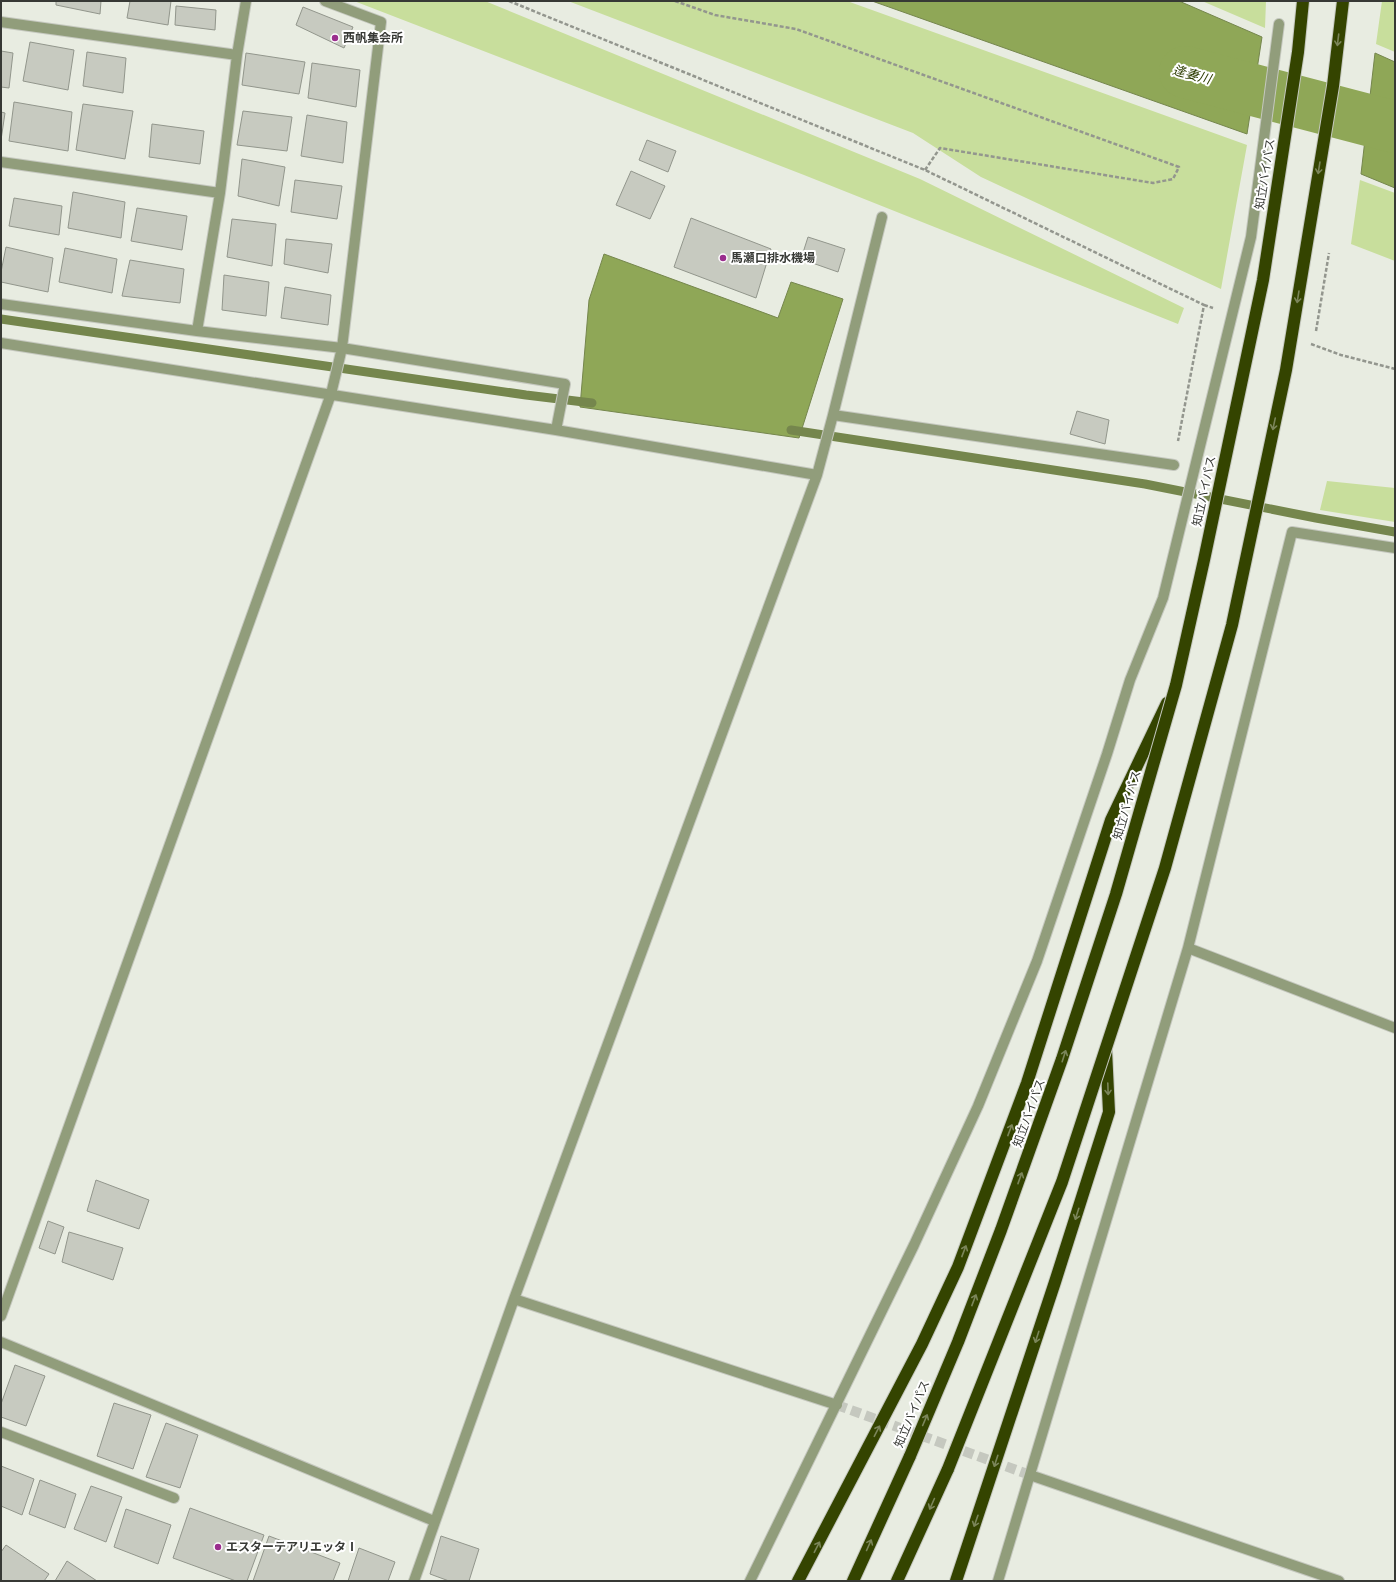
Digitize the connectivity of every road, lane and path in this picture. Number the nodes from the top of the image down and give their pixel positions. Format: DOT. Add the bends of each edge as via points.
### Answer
graph roads {
  1 [pos="246,1"];
  2 [pos="325,1"];
  3 [pos="509,1"];
  4 [pos="675,1"];
  5 [pos="1303,1"];
  6 [pos="1343,1"];
  7 [pos="1,22"];
  8 [pos="1279,24"];
  9 [pos="237,55"];
  10 [pos="1,162"];
  11 [pos="925,170"];
  12 [pos="220,193"];
  13 [pos="882,217"];
  14 [pos="1,304"];
  15 [pos="197,331"];
  16 [pos="1,343"];
  17 [pos="342,348"];
  18 [pos="331,394"];
  19 [pos="833,415"];
  20 [pos="556,430"];
  21 [pos="1174,465"];
  22 [pos="817,475"];
  23 [pos="1395,548"];
  24 [pos="1176,685"];
  25 [pos="1188,948"];
  26 [pos="1395,1028"];
  27 [pos="1106,1050"];
  28 [pos="514,1299"];
  29 [pos="1,1316"];
  30 [pos="1,1342"];
  31 [pos="837,1405"];
  32 [pos="1,1432"];
  33 [pos="1030,1475"];
  34 [pos="174,1498"];
  35 [pos="434,1521"];
  36 [pos="414,1581"];
  37 [pos="750,1581"];
  38 [pos="798,1581"];
  39 [pos="853,1581"];
  40 [pos="897,1581"];
  41 [pos="956,1581"];
  42 [pos="998,1581"];
  43 [pos="1339,1581"];
  1 -- 9 [label="street"];
  2 -- 17 [label="street" via="381,22"];
  3 -- 11 [label="path"];
  4 -- 11 [label="path" via="715,15 796,29 1179,167 1173,180 1152,183 940,148"];
  5 -- 24 [label="highway, 知立バイパス, bridge" via="1298,52 1263,280"];
  6 -- 27 [label="highway, one-way, bridge" via="1333,86 1286,370 1232,626 1165,868"];
  7 -- 9 [label="street"];
  8 -- 31 [label="street" via="1250,237 1163,598 1130,680 1036,961 978,1106"];
  9 -- 12 [label="street"];
  10 -- 12 [label="street"];
  11 -- 21 [label="path" via="1204,305"];
  12 -- 15 [label="street"];
  13 -- 19 [label="street"];
  14 -- 15 [label="street"];
  15 -- 17 [label="street"];
  16 -- 18 [label="street"];
  17 -- 18 [label="street"];
  17 -- 20 [label="street" via="565,384"];
  18 -- 20 [label="street"];
  18 -- 29 [label="street"];
  19 -- 21 [label="street"];
  19 -- 22 [label="street"];
  20 -- 22 [label="street"];
  22 -- 28 [label="street"];
  23 -- 25 [label="street" via="1292,532"];
  38 -- 24 [label="highway, one-way" via="922,1344 958,1267 1027,1083 1111,820"];
  39 -- 24 [label="highway, 知立バイパス, one-way, bridge" via="910,1456 1001,1230 1062,1059 1116,894"];
  25 -- 26 [label="street"];
  25 -- 33 [label="street"];
  27 -- 40 [label="highway, one-way, bridge" via="1062,1182 948,1469"];
  27 -- 41 [label="highway, one-way" via="1109,1112"];
  28 -- 31 [label="street"];
  28 -- 35 [label="street"];
  30 -- 35 [label="street"];
  31 -- 37 [label="street"];
  32 -- 34 [label="street"];
  33 -- 42 [label="street"];
  33 -- 43 [label="street"];
  35 -- 36 [label="street"];
}
